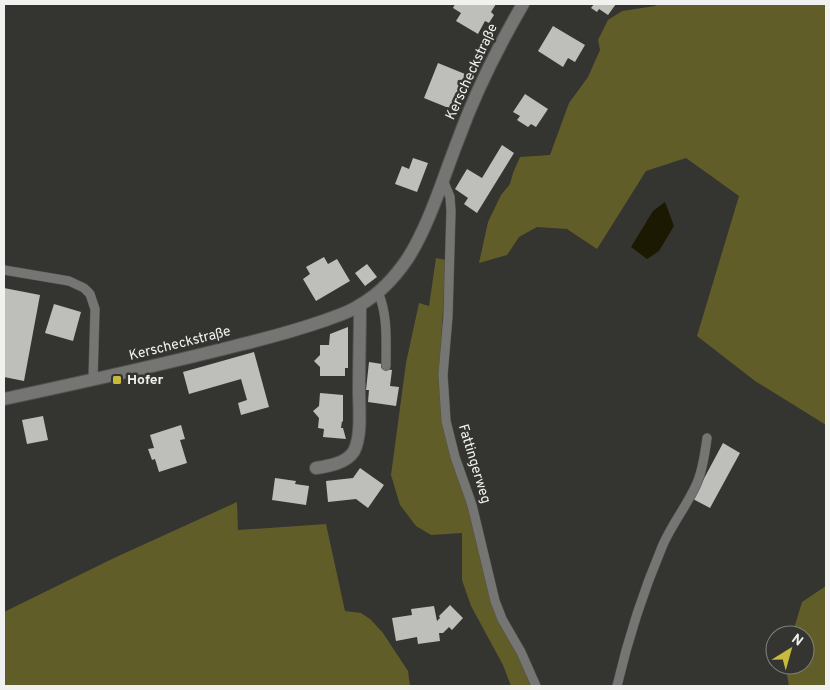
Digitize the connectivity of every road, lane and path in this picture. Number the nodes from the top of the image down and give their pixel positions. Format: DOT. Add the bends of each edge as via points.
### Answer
graph roads {
  1 [pos="523,4"];
  2 [pos="443,180"];
  3 [pos="4,270"];
  4 [pos="378,292"];
  5 [pos="360,306"];
  6 [pos="386,366"];
  7 [pos="93,380"];
  8 [pos="4,399"];
  9 [pos="707,438"];
  10 [pos="316,468"];
  11 [pos="536,686"];
  12 [pos="617,686"];
  1 -- 2 [label="street, Kerscheckstraße" via="468,112"];
  2 -- 4 [label="street, Kerscheckstraße" via="415,246"];
  2 -- 11 [label="lane, Fattingerweg" via="450,197 451,211 443,375 446,421 472,504 495,602"];
  3 -- 7 [label="lane" via="69,281 90,294 95,309"];
  4 -- 5 [label="street, Kerscheckstraße"];
  4 -- 6 [label="lane" via="386,327"];
  5 -- 7 [label="street, Kerscheckstraße" via="282,334"];
  5 -- 10 [label="street" via="359,429 354,450 342,461"];
  7 -- 8 [label="street, Kerscheckstraße"];
  9 -- 12 [label="lane" via="696,484 670,528 638,610"];
}
